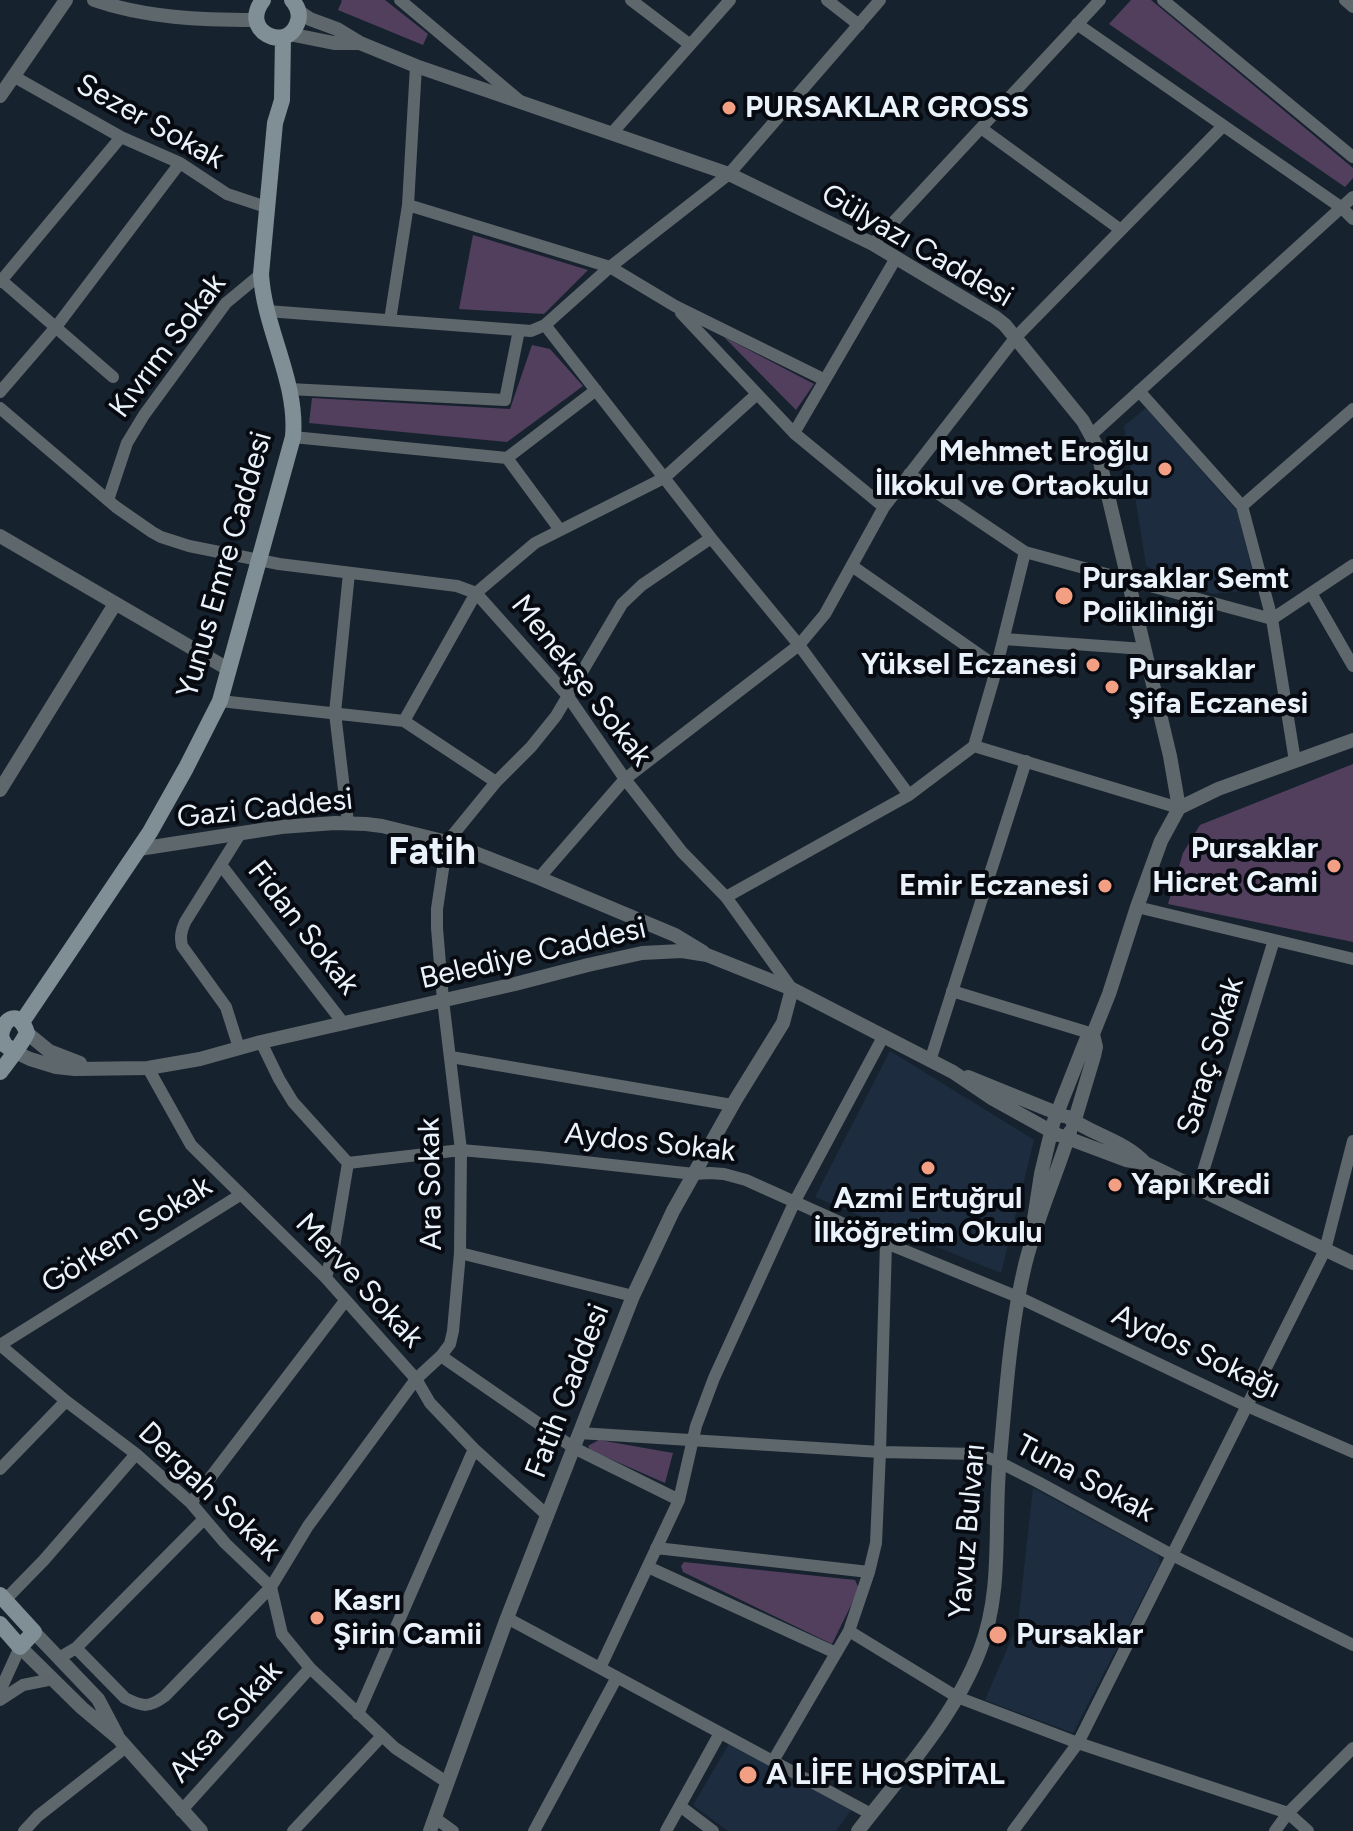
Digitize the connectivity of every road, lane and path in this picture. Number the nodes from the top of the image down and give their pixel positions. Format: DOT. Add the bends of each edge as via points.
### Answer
graph roads {
  1 [pos="66,0"];
  2 [pos="94,0"];
  3 [pos="400,0"];
  4 [pos="631,0"];
  5 [pos="730,0"];
  6 [pos="827,0"];
  7 [pos="880,0"];
  8 [pos="1100,0"];
  9 [pos="1163,0"];
  10 [pos="1345,0"];
  11 [pos="297,4"];
  12 [pos="1353,7"];
  13 [pos="256,9"];
  14 [pos="1077,24"];
  15 [pos="859,25"];
  16 [pos="280,36"];
  17 [pos="360,43"];
  18 [pos="689,44"];
  19 [pos="416,66"];
  20 [pos="13,76"];
  21 [pos="0,96"];
  22 [pos="522,102"];
  23 [pos="1223,126"];
  24 [pos="981,128"];
  25 [pos="612,133"];
  26 [pos="121,137"];
  27 [pos="1353,157"];
  28 [pos="180,163"];
  29 [pos="729,174"];
  30 [pos="1353,197"];
  31 [pos="408,205"];
  32 [pos="266,207"];
  33 [pos="1342,208"];
  34 [pos="1353,219"];
  35 [pos="1121,230"];
  36 [pos="873,244"];
  37 [pos="896,258"];
  38 [pos="610,267"];
  39 [pos="261,274"];
  40 [pos="1,281"];
  41 [pos="675,306"];
  42 [pos="267,311"];
  43 [pos="390,320"];
  44 [pos="545,325"];
  45 [pos="56,327"];
  46 [pos="519,330"];
  47 [pos="1016,337"];
  48 [pos="113,377"];
  49 [pos="825,380"];
  50 [pos="289,389"];
  51 [pos="596,390"];
  52 [pos="1139,391"];
  53 [pos="0,392"];
  54 [pos="757,394"];
  55 [pos="0,408"];
  56 [pos="1353,409"];
  57 [pos="794,433"];
  58 [pos="1091,435"];
  59 [pos="293,437"];
  60 [pos="507,458"];
  61 [pos="909,474"];
  62 [pos="664,478"];
  63 [pos="108,500"];
  64 [pos="1242,506"];
  65 [pos="884,507"];
  66 [pos="560,530"];
  67 [pos="0,536"];
  68 [pos="711,538"];
  69 [pos="1025,552"];
  70 [pos="259,560"];
  71 [pos="1353,565"];
  72 [pos="852,566"];
  73 [pos="349,573"];
  74 [pos="1127,578"];
  75 [pos="476,593"];
  76 [pos="1311,593"];
  77 [pos="115,604"];
  78 [pos="1272,619"];
  79 [pos="1004,639"];
  80 [pos="799,645"];
  81 [pos="1144,649"];
  82 [pos="1353,666"];
  83 [pos="997,667"];
  84 [pos="228,669"];
  85 [pos="567,695"];
  86 [pos="220,701"];
  87 [pos="335,713"];
  88 [pos="404,721"];
  89 [pos="1353,740"];
  90 [pos="974,746"];
  91 [pos="1026,761"];
  92 [pos="1295,761"];
  93 [pos="625,779"];
  94 [pos="496,782"];
  95 [pos="0,790"];
  96 [pos="909,795"];
  97 [pos="1179,808"];
  98 [pos="348,823"];
  99 [pos="240,834"];
  100 [pos="447,842"];
  101 [pos="139,849"];
  102 [pos="221,865"];
  103 [pos="539,878"];
  104 [pos="726,897"];
  105 [pos="1137,907"];
  106 [pos="1274,940"];
  107 [pos="707,955"];
  108 [pos="1353,959"];
  109 [pos="792,989"];
  110 [pos="952,991"];
  111 [pos="443,1000"];
  112 [pos="344,1024"];
  113 [pos="24,1027"];
  114 [pos="0,1033"];
  115 [pos="1093,1034"];
  116 [pos="883,1037"];
  117 [pos="261,1042"];
  118 [pos="239,1048"];
  119 [pos="15,1052"];
  120 [pos="451,1057"];
  121 [pos="930,1061"];
  122 [pos="148,1068"];
  123 [pos="103,1069"];
  124 [pos="0,1072"];
  125 [pos="732,1105"];
  126 [pos="1063,1126"];
  127 [pos="1353,1141"];
  128 [pos="461,1150"];
  129 [pos="348,1163"];
  130 [pos="694,1174"];
  131 [pos="1198,1188"];
  132 [pos="240,1195"];
  133 [pos="795,1201"];
  134 [pos="886,1243"];
  135 [pos="1325,1250"];
  136 [pos="460,1253"];
  137 [pos="1353,1263"];
  138 [pos="326,1278"];
  139 [pos="633,1296"];
  140 [pos="1018,1297"];
  141 [pos="345,1301"];
  142 [pos="0,1345"];
  143 [pos="441,1356"];
  144 [pos="416,1379"];
  145 [pos="66,1401"];
  146 [pos="1247,1406"];
  147 [pos="577,1441"];
  148 [pos="691,1441"];
  149 [pos="474,1449"];
  150 [pos="880,1452"];
  151 [pos="1353,1452"];
  152 [pos="136,1454"];
  153 [pos="999,1462"];
  154 [pos="0,1469"];
  155 [pos="679,1500"];
  156 [pos="191,1503"];
  157 [pos="548,1516"];
  158 [pos="204,1519"];
  159 [pos="656,1548"];
  160 [pos="1172,1555"];
  161 [pos="648,1567"];
  162 [pos="869,1572"];
  163 [pos="271,1587"];
  164 [pos="2,1598"];
  165 [pos="507,1618"];
  166 [pos="0,1624"];
  167 [pos="849,1631"];
  168 [pos="34,1632"];
  169 [pos="1353,1645"];
  170 [pos="20,1647"];
  171 [pos="76,1648"];
  172 [pos="836,1653"];
  173 [pos="59,1658"];
  174 [pos="310,1668"];
  175 [pos="600,1668"];
  176 [pos="617,1677"];
  177 [pos="53,1679"];
  178 [pos="0,1691"];
  179 [pos="957,1697"];
  180 [pos="0,1700"];
  181 [pos="358,1714"];
  182 [pos="720,1733"];
  183 [pos="381,1737"];
  184 [pos="123,1743"];
  185 [pos="1078,1743"];
  186 [pos="1353,1748"];
  187 [pos="773,1761"];
  188 [pos="448,1783"];
  189 [pos="680,1806"];
  190 [pos="181,1811"];
  191 [pos="1288,1813"];
  192 [pos="871,1814"];
  193 [pos="432,1824"];
  194 [pos="24,1831"];
  195 [pos="201,1831"];
  196 [pos="293,1831"];
  197 [pos="453,1831"];
  198 [pos="534,1831"];
  199 [pos="666,1831"];
  200 [pos="713,1831"];
  201 [pos="858,1831"];
  202 [pos="1013,1831"];
  203 [pos="1275,1831"];
  204 [pos="1308,1831"];
  1 -- 20 [label="street"];
  2 -- 13 [label="street" via="190,18"];
  3 -- 22 [label="street"];
  4 -- 18 [label="street"];
  5 -- 18 [label="street"];
  6 -- 15 [label="street"];
  7 -- 15 [label="street"];
  8 -- 14 [label="street"];
  9 -- 27 [label="street"];
  10 -- 12 [label="street"];
  11 -- 16 [label="main road" via="297,24"];
  11 -- 17 [label="street" via="310,19"];
  13 -- 16 [label="main road" via="259,28"];
  14 -- 23 [label="street"];
  14 -- 24 [label="street"];
  15 -- 29 [label="street"];
  16 -- 17 [label="street"];
  16 -- 32 [label="main road, Yunus Emre Caddesi" via="273,53 275,123"];
  17 -- 19 [label="street, Gülyazı Caddesi"];
  18 -- 25 [label="street"];
  19 -- 22 [label="street, Gülyazı Caddesi"];
  19 -- 31 [label="street"];
  20 -- 21 [label="street"];
  20 -- 26 [label="street, Sezer Sokak"];
  22 -- 25 [label="street, Gülyazı Caddesi"];
  23 -- 33 [label="street"];
  23 -- 35 [label="street"];
  24 -- 35 [label="street"];
  24 -- 36 [label="street"];
  25 -- 29 [label="street, Gülyazı Caddesi"];
  26 -- 28 [label="street, Sezer Sokak"];
  26 -- 40 [label="street"];
  28 -- 32 [label="street, Sezer Sokak" via="227,194"];
  28 -- 45 [label="street"];
  29 -- 36 [label="street, Gülyazı Caddesi"];
  29 -- 38 [label="street"];
  30 -- 33 [label="street"];
  31 -- 38 [label="street"];
  31 -- 43 [label="street"];
  32 -- 39 [label="main road, Yunus Emre Caddesi"];
  33 -- 34 [label="street"];
  33 -- 52 [label="street"];
  35 -- 47 [label="street"];
  36 -- 37 [label="street, Gülyazı Caddesi"];
  37 -- 47 [label="street, Gülyazı Caddesi" via="995,317"];
  37 -- 49 [label="street"];
  38 -- 41 [label="street"];
  38 -- 44 [label="street"];
  39 -- 42 [label="main road, Yunus Emre Caddesi"];
  39 -- 63 [label="street, Kıvrım Sokak" via="226,303 140,422 127,443"];
  40 -- 45 [label="street"];
  41 -- 49 [label="street"];
  41 -- 54 [label="street"];
  42 -- 43 [label="street"];
  42 -- 50 [label="main road, Yunus Emre Caddesi"];
  43 -- 46 [label="street"];
  44 -- 46 [label="street"];
  44 -- 51 [label="street"];
  45 -- 48 [label="street"];
  45 -- 53 [label="street"];
  46 -- 50 [label="street" via="505,400"];
  47 -- 58 [label="street, Gülyazı Caddesi"];
  47 -- 61 [label="street"];
  49 -- 57 [label="street"];
  50 -- 59 [label="main road, Yunus Emre Caddesi"];
  51 -- 60 [label="street"];
  51 -- 62 [label="street"];
  52 -- 58 [label="street"];
  52 -- 64 [label="street"];
  54 -- 57 [label="street"];
  54 -- 62 [label="street"];
  55 -- 63 [label="street, Menekşe Sokak"];
  56 -- 64 [label="street"];
  57 -- 65 [label="street"];
  58 -- 74 [label="street, Gülyazı Caddesi"];
  59 -- 60 [label="street"];
  59 -- 70 [label="main road, Yunus Emre Caddesi"];
  60 -- 66 [label="street"];
  61 -- 65 [label="street"];
  61 -- 69 [label="street"];
  62 -- 66 [label="street"];
  62 -- 68 [label="street"];
  63 -- 70 [label="street, Menekşe Sokak" via="161,537"];
  64 -- 78 [label="street"];
  65 -- 72 [label="street"];
  66 -- 75 [label="street" via="535,543"];
  67 -- 77 [label="street"];
  68 -- 80 [label="street"];
  68 -- 85 [label="street" via="622,604"];
  69 -- 74 [label="street"];
  69 -- 79 [label="street"];
  70 -- 73 [label="street, Menekşe Sokak"];
  70 -- 84 [label="main road, Yunus Emre Caddesi"];
  71 -- 76 [label="street"];
  72 -- 80 [label="street" via="825,614"];
  72 -- 83 [label="street"];
  73 -- 75 [label="street, Menekşe Sokak"];
  73 -- 87 [label="street"];
  74 -- 78 [label="street"];
  74 -- 81 [label="street, Gülyazı Caddesi"];
  75 -- 85 [label="street, Menekşe Sokak"];
  75 -- 88 [label="street"];
  76 -- 78 [label="street"];
  76 -- 82 [label="street"];
  77 -- 84 [label="street"];
  77 -- 95 [label="street"];
  78 -- 92 [label="street"];
  79 -- 81 [label="street"];
  79 -- 83 [label="street"];
  80 -- 93 [label="street"];
  80 -- 96 [label="street"];
  81 -- 97 [label="street, Gülyazı Caddesi"];
  83 -- 90 [label="street"];
  84 -- 86 [label="main road, Yunus Emre Caddesi"];
  85 -- 93 [label="street, Menekşe Sokak"];
  85 -- 94 [label="street" via="544,731"];
  86 -- 87 [label="street"];
  86 -- 101 [label="main road, Yunus Emre Caddesi"];
  87 -- 88 [label="street"];
  87 -- 98 [label="street"];
  88 -- 94 [label="street"];
  89 -- 92 [label="street"];
  90 -- 91 [label="street"];
  90 -- 96 [label="street"];
  91 -- 97 [label="street"];
  91 -- 110 [label="street"];
  92 -- 97 [label="street"];
  93 -- 103 [label="street"];
  93 -- 104 [label="street, Menekşe Sokak" via="682,852"];
  94 -- 100 [label="street"];
  96 -- 104 [label="street"];
  97 -- 105 [label="street"];
  98 -- 99 [label="street, Gazi Caddesi"];
  98 -- 100 [label="street, Gazi Caddesi"];
  99 -- 101 [label="street, Gazi Caddesi"];
  99 -- 102 [label="street"];
  100 -- 103 [label="street, Gazi Caddesi"];
  100 -- 111 [label="street, Ara Sokak" via="437,909"];
  101 -- 113 [label="main road, Yunus Emre Caddesi"];
  102 -- 112 [label="street, Fidan Sokak"];
  102 -- 118 [label="street" via="185,922 181,941 226,1007"];
  103 -- 107 [label="street, Gazi Caddesi" via="675,935"];
  104 -- 109 [label="street, Menekşe Sokak"];
  105 -- 106 [label="street"];
  105 -- 115 [label="street"];
  106 -- 108 [label="street"];
  106 -- 131 [label="street, Saraç Sokak"];
  107 -- 109 [label="street, Belediye Caddesi"];
  107 -- 111 [label="street, Belediye Caddesi" via="642,953"];
  109 -- 116 [label="street, Belediye Caddesi"];
  109 -- 125 [label="street, Fatih Caddesi" via="783,1023"];
  110 -- 115 [label="street"];
  110 -- 121 [label="street"];
  111 -- 112 [label="street, Belediye Caddesi"];
  111 -- 120 [label="street, Ara Sokak"];
  112 -- 117 [label="street, Belediye Caddesi"];
  113 -- 114 [label="main road" via="14,1018"];
  113 -- 119 [label="main road, Yunus Emre Caddesi"];
  113 -- 123 [label="street, Belediye Caddesi" via="60,1057"];
  114 -- 119 [label="main road"];
  115 -- 126 [label="street, Yavuz Bulvarı" via="1086,1040"];
  116 -- 121 [label="street, Belediye Caddesi"];
  116 -- 133 [label="street"];
  117 -- 118 [label="street, Belediye Caddesi"];
  117 -- 129 [label="street" via="293,1102"];
  118 -- 122 [label="street, Belediye Caddesi"];
  119 -- 123 [label="street, Belediye Caddesi" via="56,1067"];
  119 -- 124 [label="main road, Yunus Emre Caddesi"];
  120 -- 125 [label="street"];
  120 -- 128 [label="street, Ara Sokak"];
  121 -- 126 [label="street, Belediye Caddesi" via="977,1089"];
  122 -- 123 [label="street, Belediye Caddesi"];
  122 -- 132 [label="street, Merve Sokak" via="191,1145"];
  125 -- 130 [label="street, Fatih Caddesi"];
  126 -- 131 [label="street, Belediye Caddesi" via="1126,1160 1145,1163"];
  126 -- 140 [label="street, Yavuz Bulvarı" via="1039,1187"];
  127 -- 135 [label="street"];
  128 -- 129 [label="street, Aydos Sokak"];
  128 -- 130 [label="street, Aydos Sokak"];
  128 -- 136 [label="street, Ara Sokak"];
  129 -- 138 [label="street"];
  130 -- 133 [label="street, Aydos Sokak" via="724,1174"];
  130 -- 139 [label="street, Fatih Caddesi"];
  131 -- 135 [label="street"];
  132 -- 138 [label="street, Merve Sokak"];
  132 -- 142 [label="street, Görkem Sokak"];
  133 -- 134 [label="street, Aydos Sokak"];
  133 -- 148 [label="street"];
  134 -- 140 [label="street, Aydos Sokak"];
  134 -- 150 [label="street"];
  135 -- 137 [label="street"];
  135 -- 146 [label="street"];
  136 -- 139 [label="street"];
  136 -- 143 [label="street, Ara Sokak" via="453,1331"];
  138 -- 141 [label="street, Merve Sokak"];
  139 -- 147 [label="street, Fatih Caddesi"];
  140 -- 146 [label="street, Aydos Sokağı"];
  140 -- 153 [label="street, Yavuz Bulvarı"];
  141 -- 144 [label="street, Merve Sokak"];
  141 -- 156 [label="street"];
  142 -- 145 [label="street, Dergah Sokak"];
  143 -- 144 [label="street, Ara Sokak"];
  143 -- 147 [label="street"];
  144 -- 149 [label="street, Merve Sokak" via="430,1403"];
  144 -- 163 [label="street, Ara Sokak" via="308,1526"];
  145 -- 152 [label="street, Dergah Sokak"];
  145 -- 154 [label="street"];
  146 -- 151 [label="street, Aydos Sokağı"];
  146 -- 160 [label="street"];
  147 -- 148 [label="street, Tuna Sokak"];
  147 -- 155 [label="street"];
  147 -- 157 [label="street, Fatih Caddesi"];
  148 -- 150 [label="street, Tuna Sokak"];
  148 -- 155 [label="street"];
  149 -- 157 [label="street, Merve Sokak"];
  149 -- 181 [label="street"];
  150 -- 153 [label="street, Tuna Sokak" via="978,1454"];
  150 -- 162 [label="street" via="876,1543"];
  152 -- 156 [label="street, Dergah Sokak"];
  152 -- 164 [label="street" via="44,1560"];
  153 -- 160 [label="street, Tuna Sokak"];
  153 -- 179 [label="street, Yavuz Bulvarı" via="994,1603 981,1649"];
  155 -- 159 [label="street"];
  156 -- 158 [label="street, Dergah Sokak"];
  157 -- 165 [label="street, Fatih Caddesi"];
  158 -- 163 [label="street, Dergah Sokak"];
  158 -- 171 [label="street"];
  159 -- 161 [label="street"];
  159 -- 162 [label="street"];
  160 -- 169 [label="street, Tuna Sokak"];
  160 -- 185 [label="street"];
  161 -- 172 [label="street"];
  161 -- 175 [label="street"];
  162 -- 167 [label="street"];
  163 -- 171 [label="street, Ara Sokak" via="165,1696 149,1705 125,1698"];
  163 -- 174 [label="street, Dergah Sokak" via="282,1634"];
  164 -- 168 [label="main road"];
  165 -- 175 [label="street"];
  165 -- 188 [label="street, Fatih Caddesi"];
  166 -- 170 [label="main road"];
  167 -- 172 [label="street"];
  167 -- 179 [label="street"];
  168 -- 170 [label="main road"];
  168 -- 173 [label="street"];
  170 -- 177 [label="street"];
  170 -- 178 [label="street"];
  171 -- 173 [label="street"];
  172 -- 187 [label="street"];
  173 -- 184 [label="street" via="98,1699"];
  174 -- 181 [label="street, Dergah Sokak"];
  174 -- 190 [label="street, Aksa Sokak"];
  175 -- 176 [label="street"];
  176 -- 182 [label="street"];
  176 -- 198 [label="street"];
  177 -- 180 [label="street" via="23,1685"];
  177 -- 184 [label="street"];
  179 -- 185 [label="street"];
  179 -- 192 [label="street, Yavuz Bulvarı"];
  181 -- 183 [label="street, Dergah Sokak"];
  182 -- 187 [label="street"];
  182 -- 189 [label="street"];
  183 -- 188 [label="street, Dergah Sokak"];
  183 -- 196 [label="street"];
  184 -- 190 [label="street"];
  184 -- 194 [label="street"];
  185 -- 191 [label="street"];
  185 -- 202 [label="street"];
  186 -- 191 [label="street"];
  187 -- 192 [label="street"];
  188 -- 193 [label="street, Fatih Caddesi"];
  189 -- 199 [label="street"];
  189 -- 200 [label="street"];
  190 -- 195 [label="street"];
  191 -- 203 [label="street"];
  191 -- 204 [label="street"];
  192 -- 201 [label="street, Yavuz Bulvarı"];
  193 -- 197 [label="street"];
}
